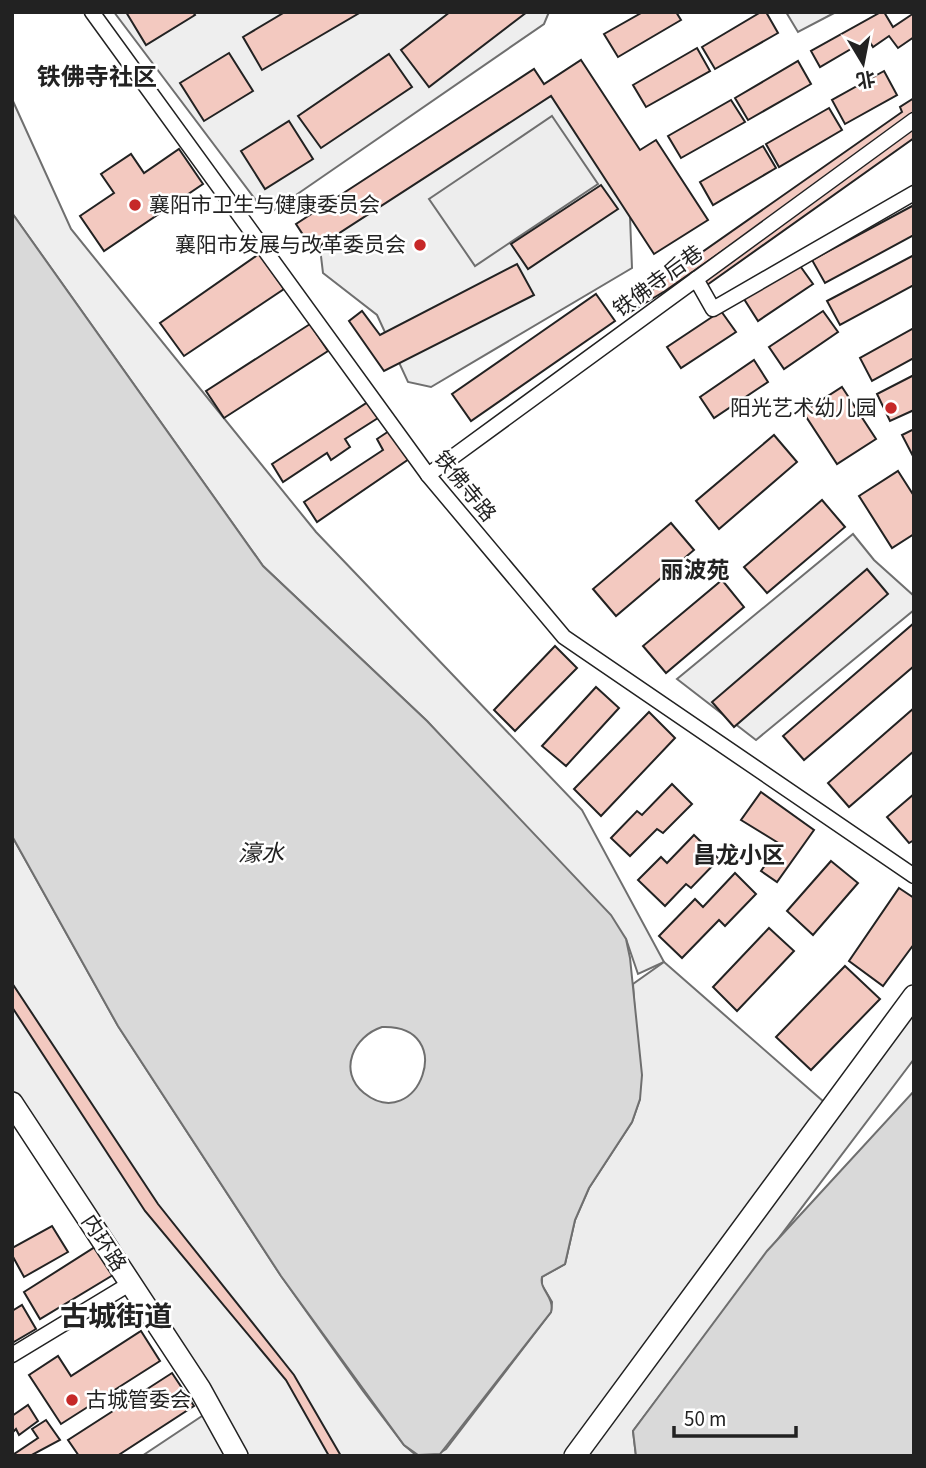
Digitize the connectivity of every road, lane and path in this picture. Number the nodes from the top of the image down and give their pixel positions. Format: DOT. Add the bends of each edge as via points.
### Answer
graph roads {
  1 [pos="92,12"];
  2 [pos="914,120"];
  3 [pos="914,193"];
  4 [pos="696,279"];
  5 [pos="428,475"];
  6 [pos="914,876"];
  7 [pos="914,996"];
  8 [pos="12,1103"];
  9 [pos="131,1283"];
  10 [pos="12,1355"];
  11 [pos="237,1456"];
  12 [pos="575,1456"];
  1 -- 5 [label="street, 铁佛寺路"];
  2 -- 4 [label="street, 铁佛寺后巷"];
  3 -- 4 [label="street" via="713,309"];
  4 -- 5 [label="street, 铁佛寺后巷"];
  5 -- 6 [label="street, 铁佛寺路" via="564,637"];
  7 -- 12 [label="street"];
  8 -- 9 [label="street, 内环路"];
  9 -- 10 [label="street"];
  9 -- 11 [label="street, 内环路"];
}
